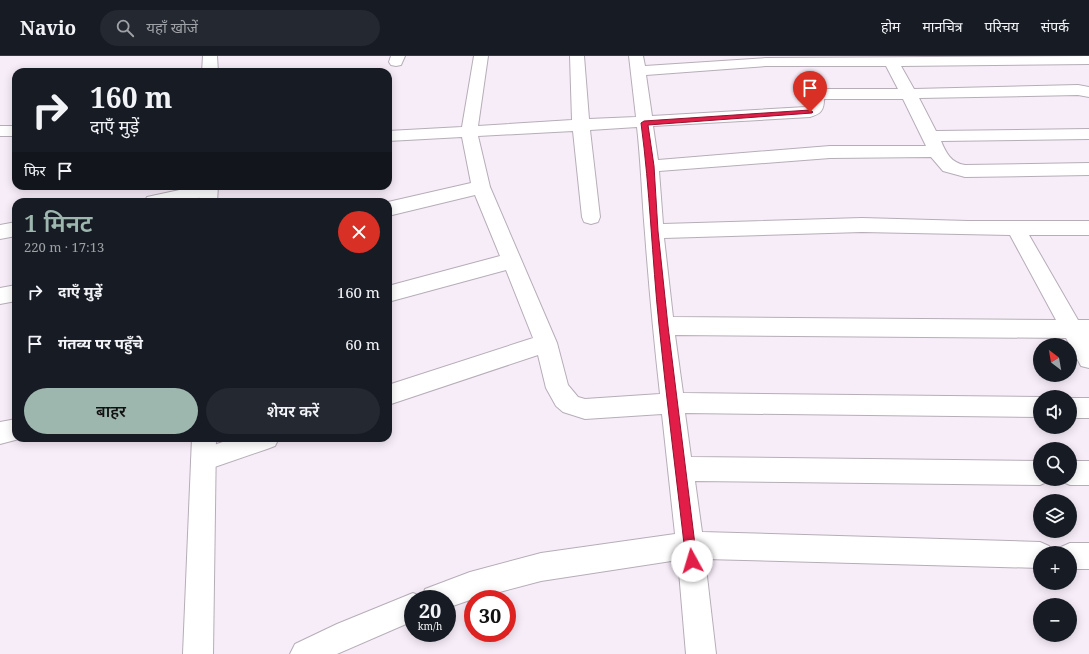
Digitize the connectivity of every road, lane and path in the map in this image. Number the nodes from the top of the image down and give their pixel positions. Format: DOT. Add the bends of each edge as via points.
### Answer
graph roads {
  1 [pos="210,56"];
  2 [pos="481,56"];
  3 [pos="577,56"];
  4 [pos="890,58"];
  5 [pos="1089,60"];
  6 [pos="637,64"];
  7 [pos="210,68"];
  8 [pos="1089,92"];
  9 [pos="908,94"];
  10 [pos="644,123"];
  11 [pos="581,126"];
  12 [pos="0,131"];
  13 [pos="12,131"];
  14 [pos="469,132"];
  15 [pos="1089,134"];
  16 [pos="392,136"];
  17 [pos="933,143"];
  18 [pos="650,166"];
  19 [pos="1089,169"];
  20 [pos="481,187"];
  21 [pos="209,193"];
  22 [pos="178,198"];
  23 [pos="392,208"];
  24 [pos="591,217"];
  25 [pos="1016,228"];
  26 [pos="1089,228"];
  27 [pos="12,230"];
  28 [pos="654,231"];
  29 [pos="0,232"];
  30 [pos="511,261"];
  31 [pos="12,293"];
  32 [pos="392,293"];
  33 [pos="0,296"];
  34 [pos="663,326"];
  35 [pos="1080,329"];
  36 [pos="546,343"];
  37 [pos="1089,359"];
  38 [pos="392,395"];
  39 [pos="672,403"];
  40 [pos="1033,407"];
  41 [pos="1077,408"];
  42 [pos="1089,408"];
  43 [pos="12,431"];
  44 [pos="0,434"];
  45 [pos="244,442"];
  46 [pos="203,449"];
  47 [pos="680,469"];
  48 [pos="1033,473"];
  49 [pos="1077,473"];
  50 [pos="1089,473"];
  51 [pos="690,545"];
  52 [pos="1033,555"];
  53 [pos="1077,556"];
  54 [pos="1089,556"];
  55 [pos="456,591"];
  56 [pos="404,611"];
  57 [pos="198,654"];
  58 [pos="305,654"];
  59 [pos="701,654"];
  1 -- 7 [label="street"];
  2 -- 14 [label="street"];
  3 -- 11 [label="street"];
  4 -- 5 [label="street"];
  4 -- 6 [label="street"];
  4 -- 9 [label="street"];
  6 -- 10 [label="street"];
  8 -- 9 [label="street" via="1070,90"];
  9 -- 10 [label="street" via="819,94 816,97 816,108 810,112"];
  9 -- 17 [label="street"];
  10 -- 11 [label="street"];
  10 -- 18 [label="street"];
  11 -- 14 [label="street"];
  11 -- 24 [label="street"];
  12 -- 13 [label="street"];
  14 -- 16 [label="street"];
  14 -- 20 [label="street"];
  15 -- 17 [label="street"];
  17 -- 18 [label="street"];
  17 -- 19 [label="street" via="946,164 955,170"];
  18 -- 28 [label="street"];
  20 -- 23 [label="street"];
  20 -- 30 [label="street"];
  21 -- 22 [label="street"];
  25 -- 26 [label="street"];
  25 -- 28 [label="street" via="862,225"];
  25 -- 35 [label="street"];
  27 -- 29 [label="street"];
  28 -- 34 [label="street"];
  30 -- 32 [label="street"];
  30 -- 36 [label="street"];
  31 -- 33 [label="street"];
  34 -- 35 [label="street" via="814,325"];
  34 -- 39 [label="street"];
  35 -- 37 [label="street"];
  36 -- 38 [label="street"];
  36 -- 39 [label="street" via="557,388 571,405 585,409"];
  39 -- 40 [label="street"];
  39 -- 47 [label="street"];
  41 -- 42 [label="street"];
  43 -- 44 [label="street"];
  45 -- 46 [label="street"];
  46 -- 57 [label="street"];
  47 -- 48 [label="street"];
  47 -- 51 [label="street"];
  49 -- 50 [label="street"];
  51 -- 52 [label="street"];
  51 -- 55 [label="street" via="541,568"];
  51 -- 59 [label="street"];
  53 -- 54 [label="street"];
  56 -- 58 [label="street"];
}
